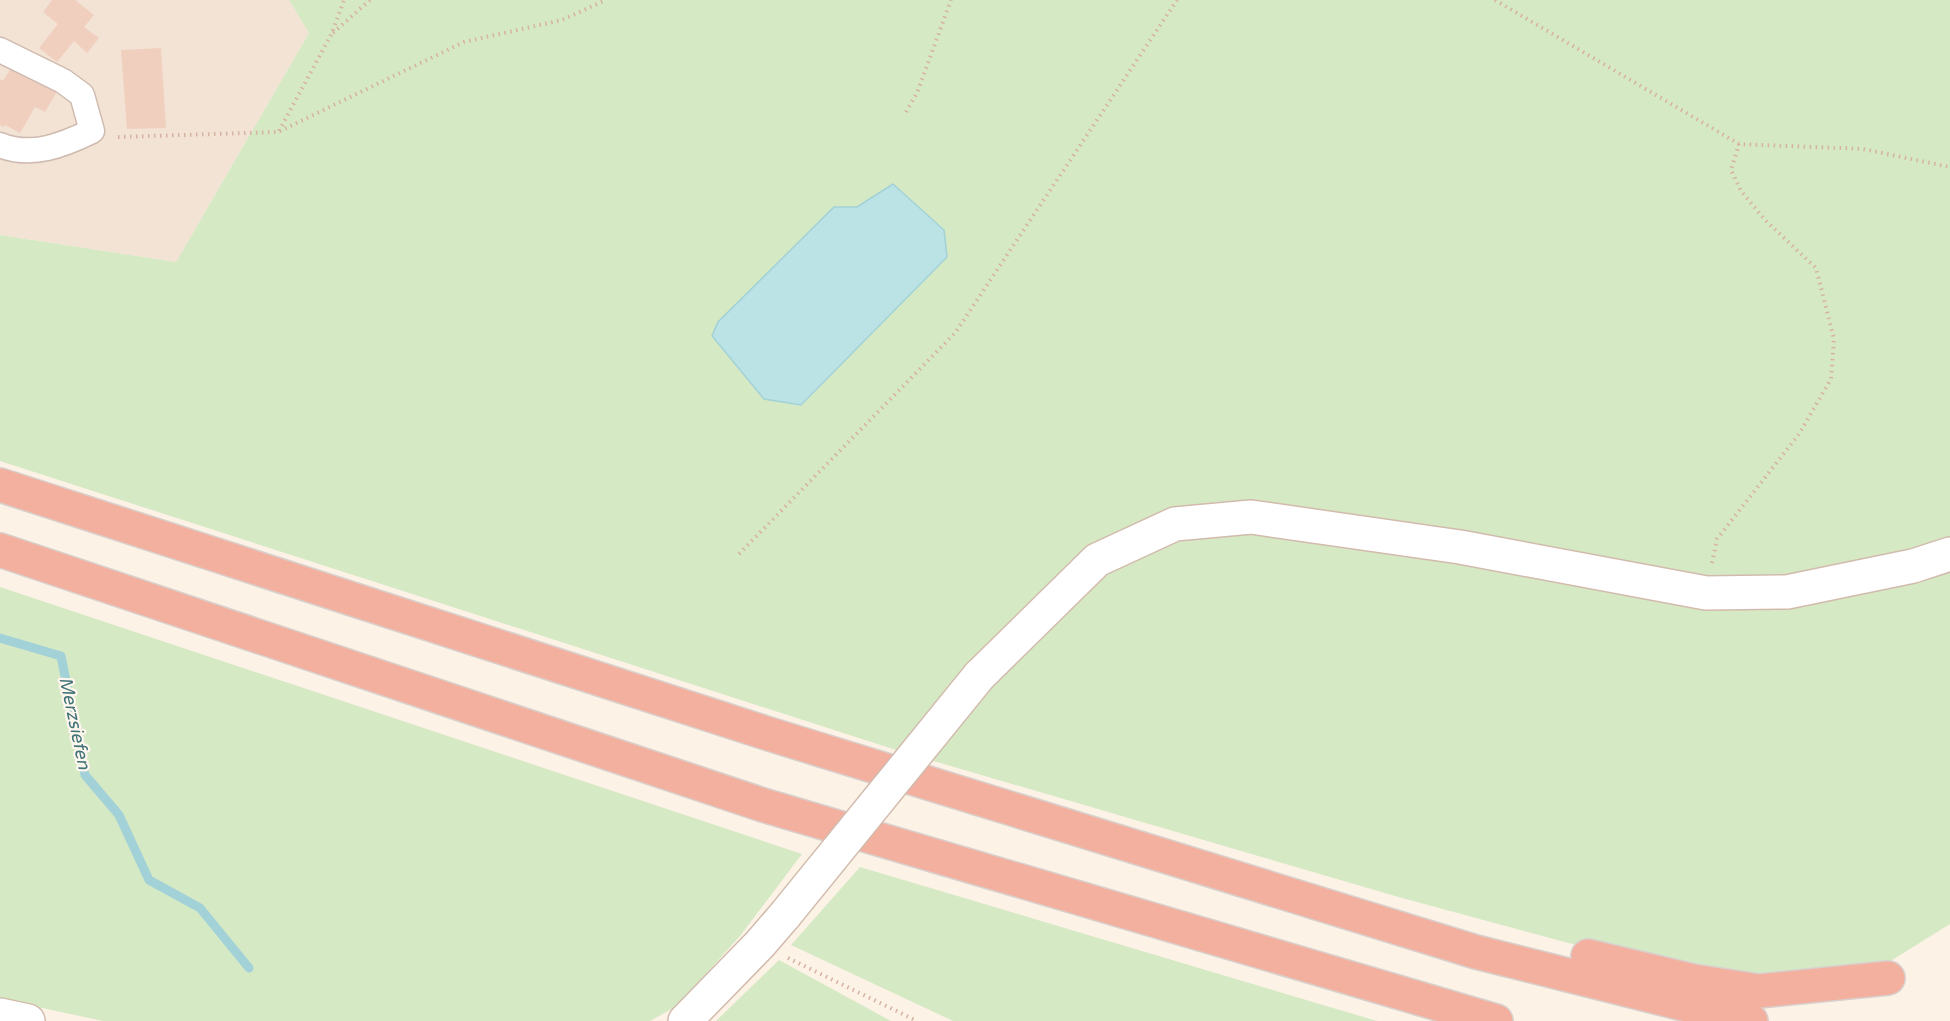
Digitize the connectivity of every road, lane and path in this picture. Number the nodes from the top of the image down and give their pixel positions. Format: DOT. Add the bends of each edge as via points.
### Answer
graph roads {
  1 [pos="344,0"];
  2 [pos="370,0"];
  3 [pos="606,0"];
  4 [pos="951,0"];
  5 [pos="1177,0"];
  6 [pos="1495,0"];
  7 [pos="332,33"];
  8 [pos="0,50"];
  9 [pos="906,112"];
  10 [pos="92,131"];
  11 [pos="278,132"];
  12 [pos="1739,144"];
  13 [pos="0,145"];
  14 [pos="1950,168"];
  15 [pos="0,486"];
  16 [pos="0,550"];
  17 [pos="739,554"];
  18 [pos="1950,554"];
  19 [pos="1706,593"];
  20 [pos="760,944"];
  21 [pos="1476,952"];
  22 [pos="1888,978"];
  23 [pos="0,1015"];
  24 [pos="28,1021"];
  25 [pos="685,1021"];
  26 [pos="917,1021"];
  27 [pos="1496,1021"];
  28 [pos="1751,1021"];
  1 -- 7 [label="path"];
  2 -- 7 [label="path"];
  3 -- 11 [label="path" via="562,20 465,42"];
  4 -- 9 [label="path" via="917,93"];
  5 -- 17 [label="path" via="955,333"];
  6 -- 12 [label="path"];
  7 -- 11 [label="path"];
  8 -- 10 [label="street" via="63,81 82,95"];
  10 -- 11 [label="path" via="116,137"];
  10 -- 13 [label="street" via="60,146 15,151"];
  12 -- 14 [label="path" via="1863,149"];
  12 -- 19 [label="path" via="1731,170 1741,191 1765,220 1816,268 1834,339 1831,379 1799,434 1717,539"];
  15 -- 21 [label="highway" via="757,730"];
  16 -- 27 [label="highway" via="763,805"];
  18 -- 19 [label="main road" via="1913,566 1786,592"];
  19 -- 20 [label="main road, bridge" via="1460,547 1262,519 1175,524 1097,560 979,676"];
  20 -- 25 [label="main road"];
  20 -- 26 [label="path"];
  21 -- 22 [label="highway" via="1500,934 1694,981 1759,990"];
  21 -- 28 [label="highway"];
  23 -- 24 [label="main road"];
}
